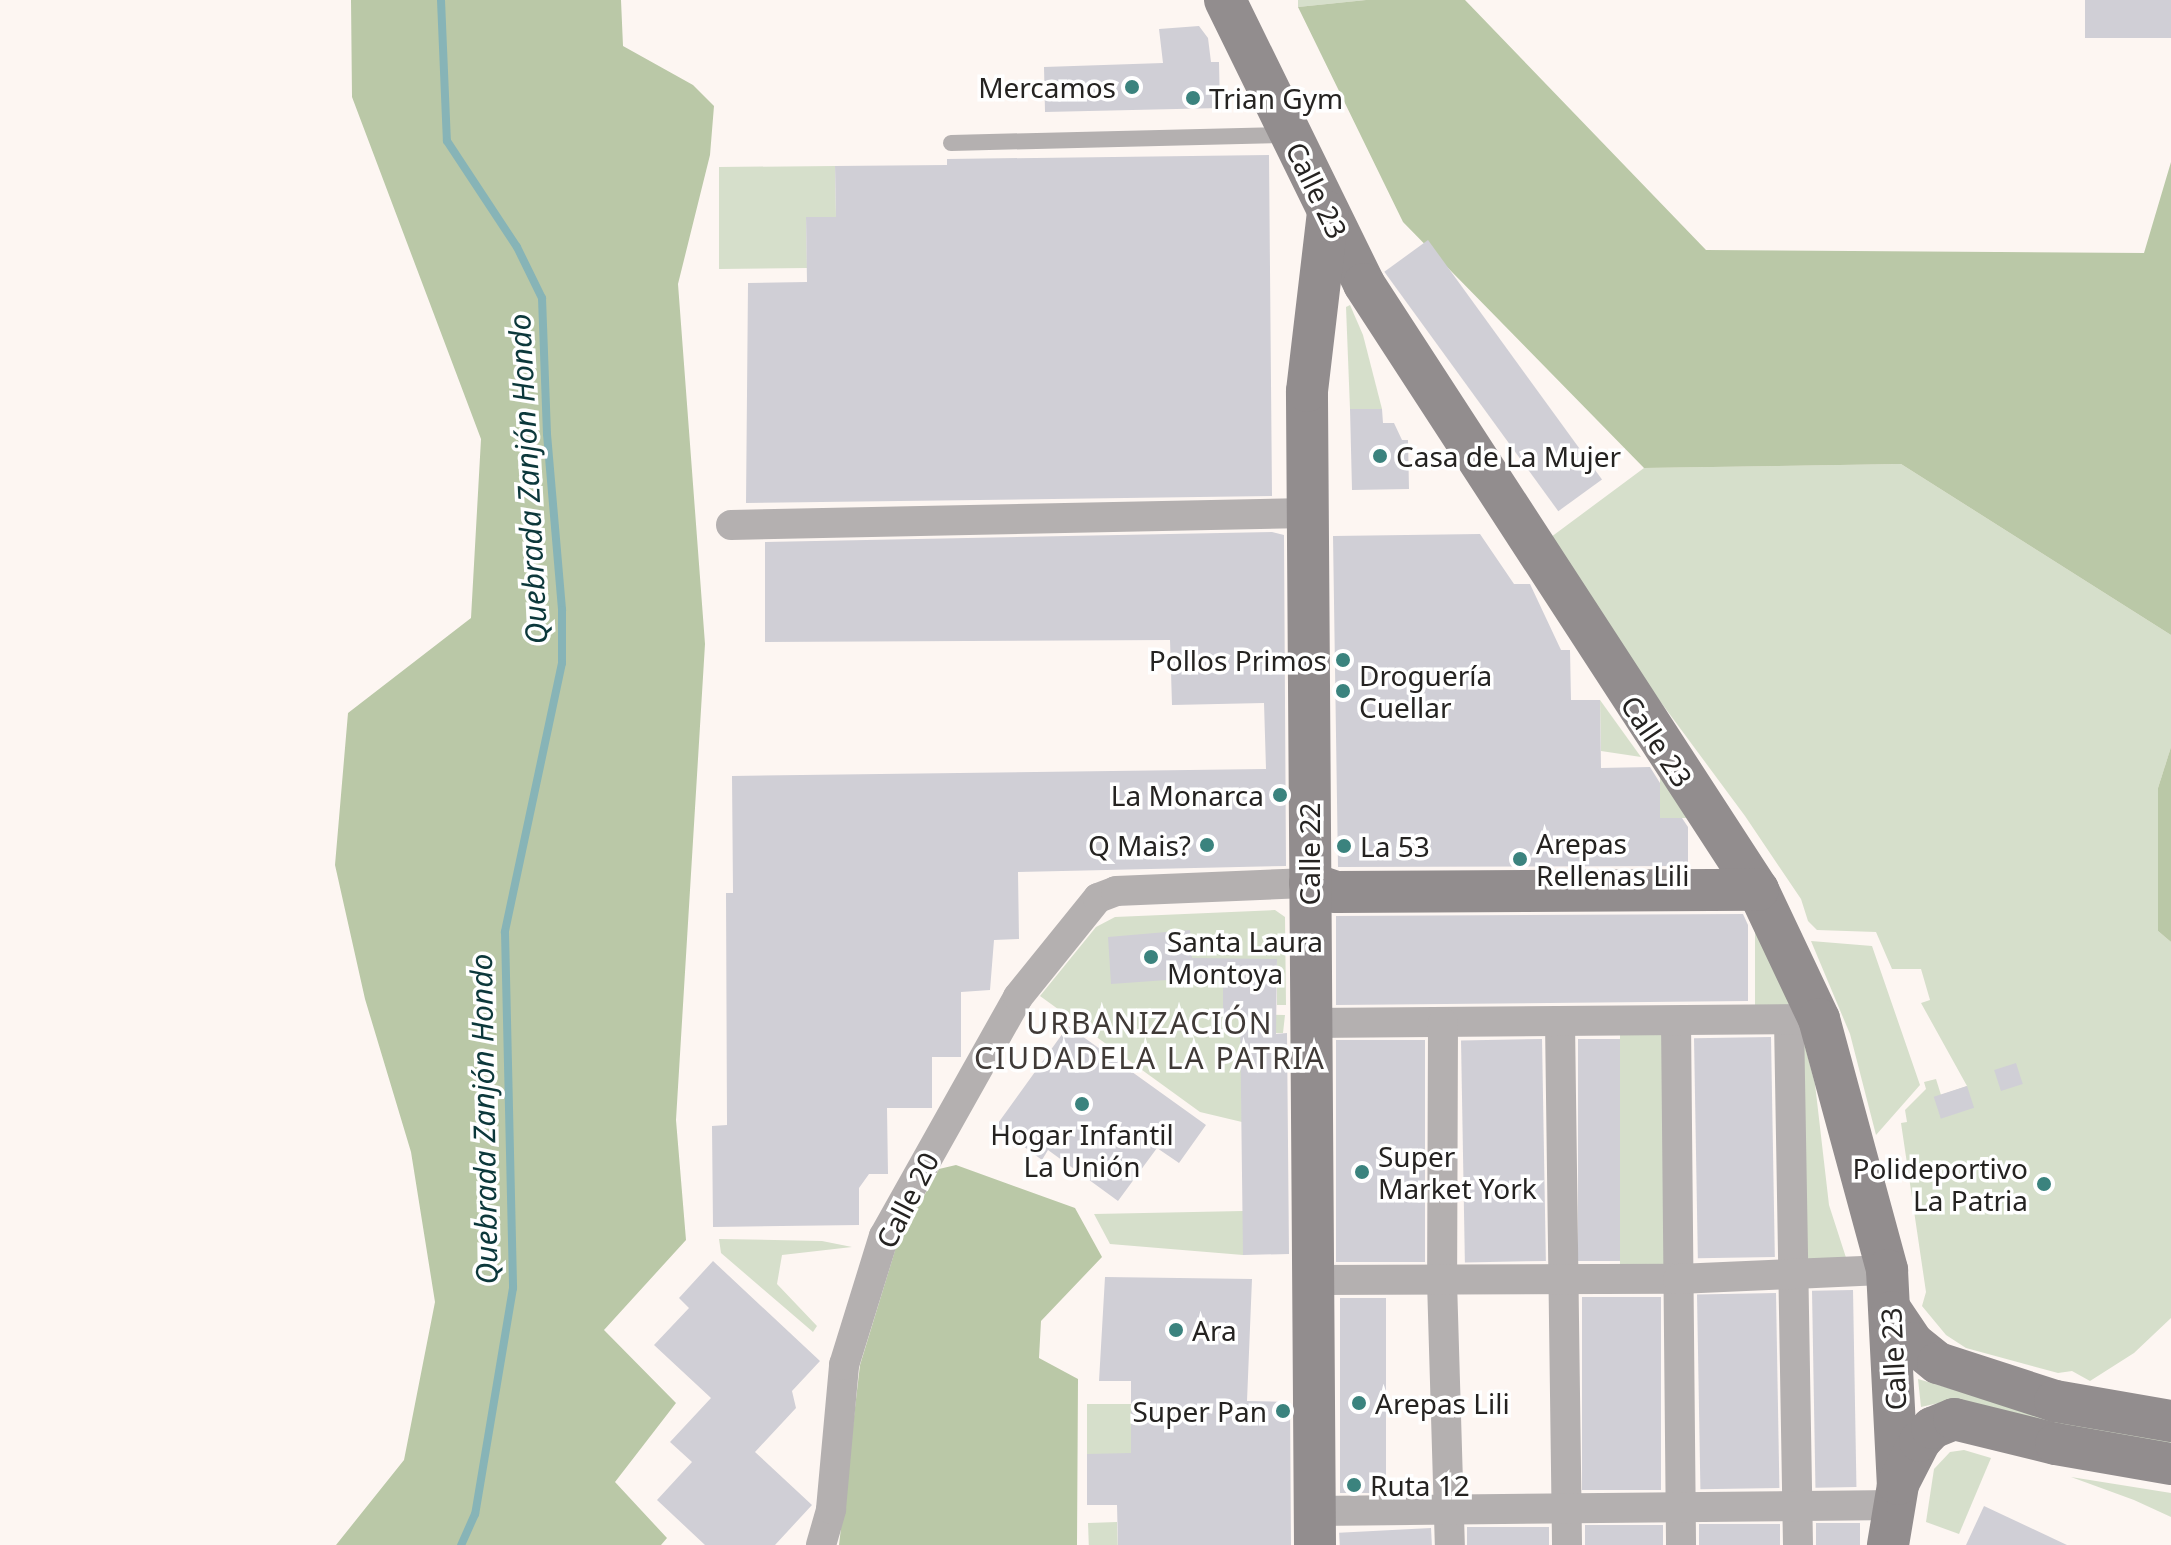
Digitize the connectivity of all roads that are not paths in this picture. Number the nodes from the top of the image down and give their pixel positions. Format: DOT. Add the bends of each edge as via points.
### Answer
graph roads {
  1 [pos="1225,0"];
  2 [pos="1290,135"];
  3 [pos="951,143"];
  4 [pos="1328,212"];
  5 [pos="1364,284"];
  6 [pos="1315,302"];
  7 [pos="1307,513"];
  8 [pos="731,525"];
  9 [pos="1310,883"];
  10 [pos="1758,890"];
  11 [pos="1804,1019"];
  12 [pos="1676,1021"];
  13 [pos="1560,1022"];
  14 [pos="1309,1023"];
  15 [pos="1443,1023"];
  16 [pos="1887,1270"];
  17 [pos="1794,1277"];
  18 [pos="1678,1279"];
  19 [pos="1313,1280"];
  20 [pos="1565,1280"];
  21 [pos="1442,1281"];
  22 [pos="1892,1312"];
  23 [pos="2171,1421"];
  24 [pos="2171,1464"];
  25 [pos="1897,1495"];
  26 [pos="1796,1506"];
  27 [pos="1681,1507"];
  28 [pos="1567,1509"];
  29 [pos="1450,1510"];
  30 [pos="1314,1528"];
  31 [pos="821,1545"];
  32 [pos="1450,1545"];
  33 [pos="1567,1545"];
  34 [pos="1681,1545"];
  35 [pos="1798,1545"];
  36 [pos="1888,1545"];
  1 -- 2 [label="main road, Calle 23"];
  2 -- 3 [label="lane"];
  2 -- 4 [label="main road, Calle 23"];
  4 -- 5 [label="main road, Calle 23"];
  4 -- 6 [label="main road, Calle 22"];
  5 -- 6 [label="main road" via="1347,281"];
  5 -- 10 [label="main road, Calle 23"];
  6 -- 7 [label="main road, Calle 22" via="1307,391"];
  7 -- 8 [label="street"];
  7 -- 9 [label="main road, Calle 22"];
  9 -- 10 [label="main road" via="1336,892"];
  9 -- 14 [label="main road, Calle 22"];
  9 -- 31 [label="street, Calle 20" via="1116,891 1098,898 1018,997 884,1236 844,1365 831,1509"];
  10 -- 11 [label="main road, Calle 23"];
  11 -- 12 [label="street"];
  11 -- 16 [label="main road, Calle 23"];
  11 -- 17 [label="street"];
  12 -- 13 [label="street"];
  12 -- 18 [label="street"];
  13 -- 15 [label="street"];
  13 -- 20 [label="street"];
  14 -- 15 [label="street"];
  14 -- 19 [label="main road, Calle 22"];
  15 -- 21 [label="street"];
  16 -- 17 [label="street"];
  16 -- 22 [label="main road, Calle 23"];
  17 -- 18 [label="street"];
  17 -- 26 [label="street"];
  18 -- 20 [label="street"];
  18 -- 27 [label="street"];
  19 -- 21 [label="street"];
  19 -- 30 [label="main road, Calle 22"];
  20 -- 21 [label="street"];
  20 -- 28 [label="street"];
  21 -- 29 [label="street"];
  22 -- 23 [label="main road" via="1913,1343 1938,1363 2055,1401"];
  22 -- 25 [label="main road, Calle 23"];
  24 -- 25 [label="main road" via="1954,1419 1932,1428 1920,1441"];
  25 -- 26 [label="street"];
  25 -- 36 [label="main road, Calle 23"];
  26 -- 27 [label="street"];
  26 -- 35 [label="street"];
  27 -- 28 [label="street"];
  27 -- 34 [label="street"];
  28 -- 29 [label="street"];
  28 -- 33 [label="street"];
  29 -- 30 [label="street"];
  29 -- 32 [label="street"];
}
